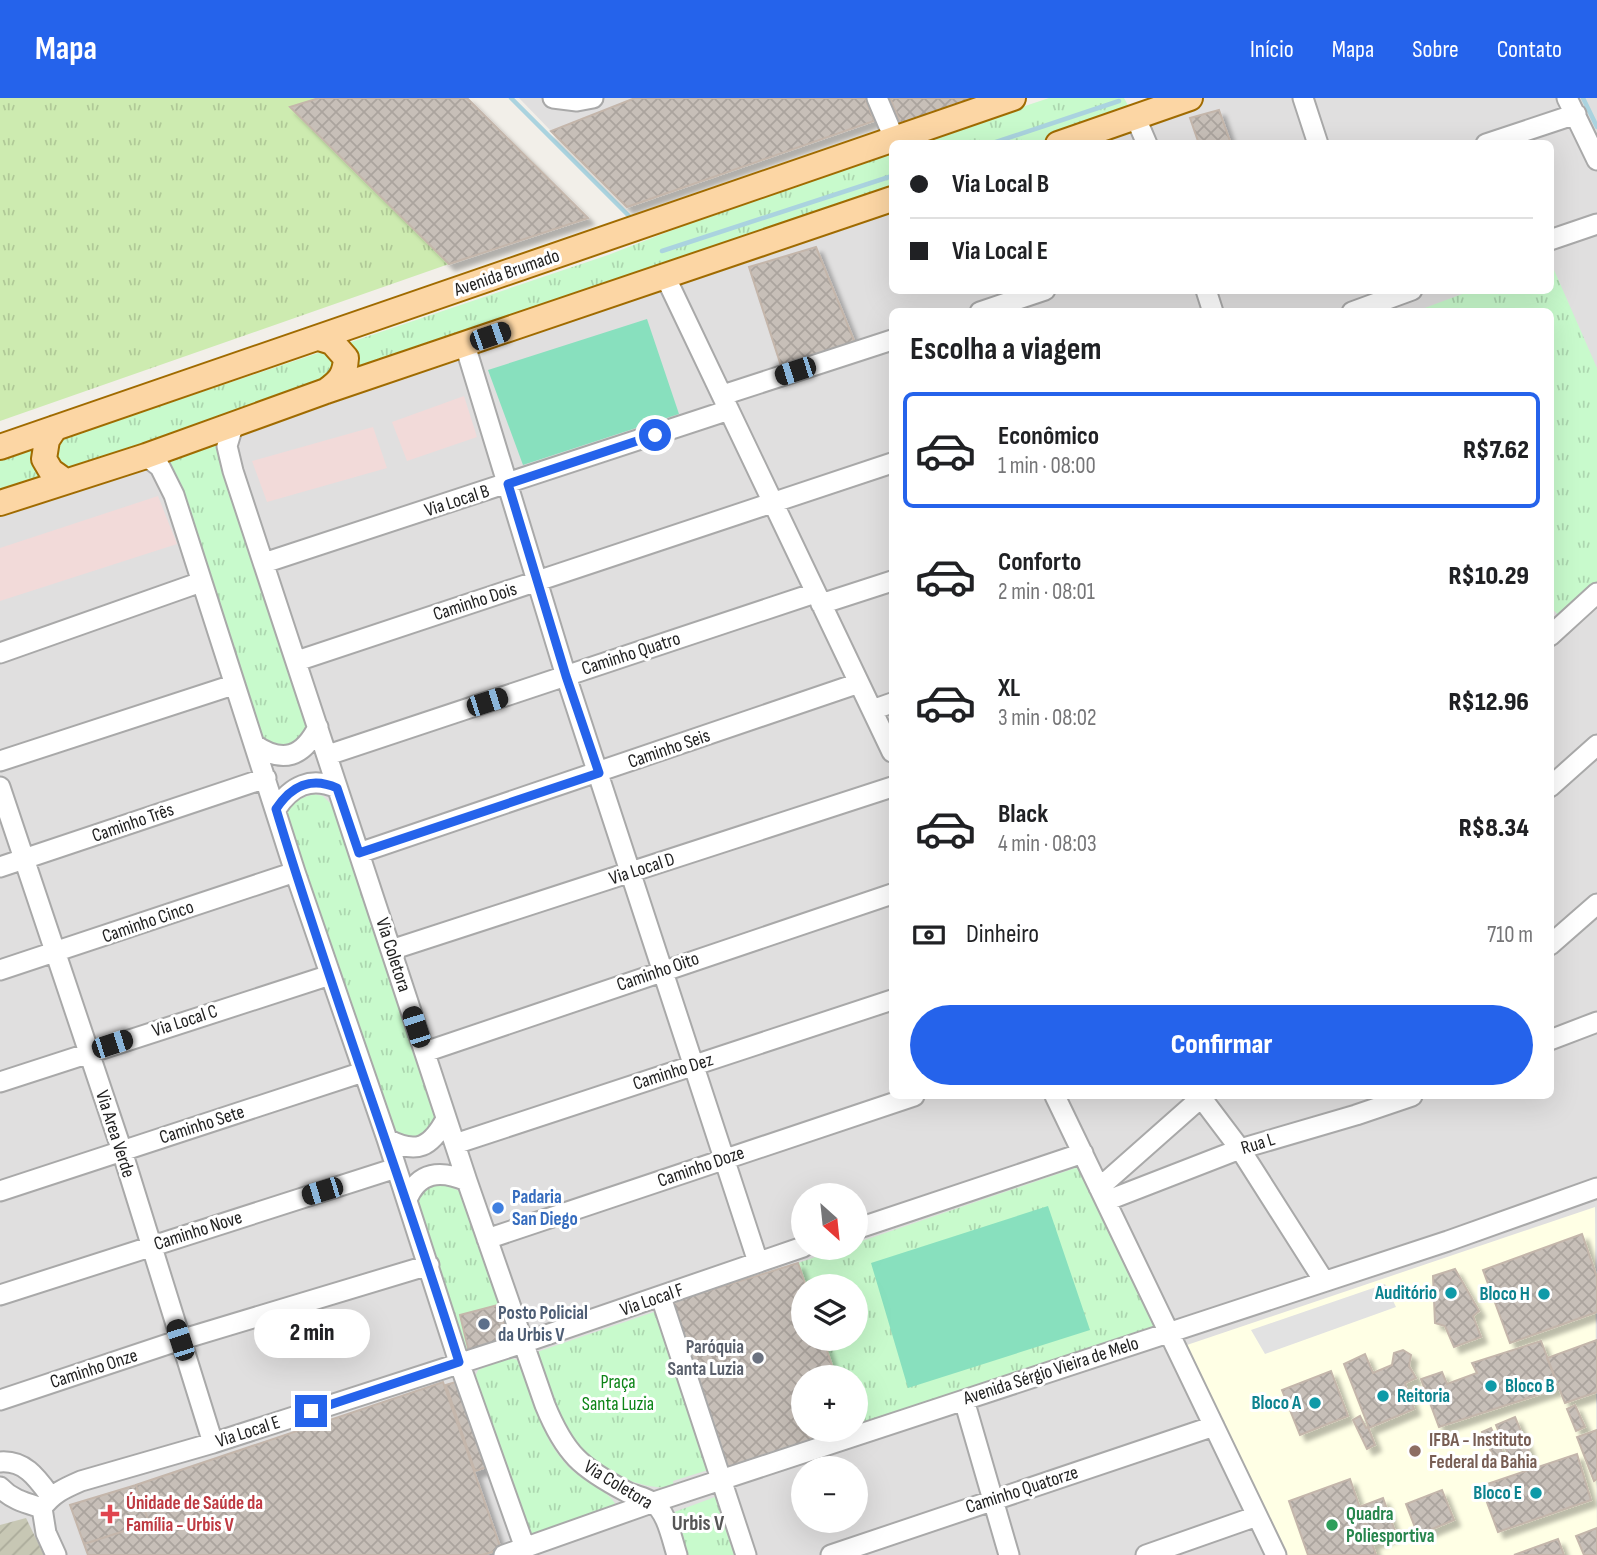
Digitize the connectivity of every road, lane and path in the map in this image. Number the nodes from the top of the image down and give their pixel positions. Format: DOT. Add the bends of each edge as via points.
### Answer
graph roads {
  1 [pos="553,98"];
  2 [pos="593,98"];
  3 [pos="877,98"];
  4 [pos="1013,98"];
  5 [pos="1190,98"];
  6 [pos="1303,98"];
  7 [pos="1572,106"];
  8 [pos="1135,107"];
  9 [pos="894,138"];
  10 [pos="1066,140"];
  11 [pos="1146,140"];
  12 [pos="1317,140"];
  13 [pos="1495,140"];
  14 [pos="1597,160"];
  15 [pos="889,200"];
  16 [pos="1597,224"];
  17 [pos="1554,239"];
  18 [pos="666,276"];
  19 [pos="1033,294"];
  20 [pos="1399,294"];
  21 [pos="1372,302"];
  22 [pos="992,308"];
  23 [pos="319,338"];
  24 [pos="889,341"];
  25 [pos="465,345"];
  26 [pos="326,391"];
  27 [pos="726,402"];
  28 [pos="234,423"];
  29 [pos="55,428"];
  30 [pos="0,446"];
  31 [pos="146,456"];
  32 [pos="889,464"];
  33 [pos="65,481"];
  34 [pos="508,484"];
  35 [pos="0,503"];
  36 [pos="772,503"];
  37 [pos="264,563"];
  38 [pos="538,581"];
  39 [pos="201,582"];
  40 [pos="889,582"];
  41 [pos="1597,593"];
  42 [pos="818,599"];
  43 [pos="1554,626"];
  44 [pos="0,653"];
  45 [pos="297,661"];
  46 [pos="566,676"];
  47 [pos="859,683"];
  48 [pos="233,685"];
  49 [pos="889,704"];
  50 [pos="872,710"];
  51 [pos="318,727"];
  52 [pos="255,745"];
  53 [pos="1597,745"];
  54 [pos="889,746"];
  55 [pos="328,755"];
  56 [pos="0,761"];
  57 [pos="599,773"];
  58 [pos="266,778"];
  59 [pos="1554,783"];
  60 [pos="0,787"];
  61 [pos="337,788"];
  62 [pos="889,789"];
  63 [pos="276,809"];
  64 [pos="359,853"];
  65 [pos="23,860"];
  66 [pos="0,867"];
  67 [pos="295,872"];
  68 [pos="632,873"];
  69 [pos="889,895"];
  70 [pos="1597,904"];
  71 [pos="1554,942"];
  72 [pos="391,950"];
  73 [pos="54,953"];
  74 [pos="0,970"];
  75 [pos="662,970"];
  76 [pos="330,975"];
  77 [pos="889,1001"];
  78 [pos="1597,1022"];
  79 [pos="1554,1038"];
  80 [pos="88,1052"];
  81 [pos="425,1052"];
  82 [pos="694,1065"];
  83 [pos="363,1072"];
  84 [pos="0,1082"];
  85 [pos="905,1099"];
  86 [pos="1056,1099"];
  87 [pos="1199,1099"];
  88 [pos="1204,1099"];
  89 [pos="1375,1099"];
  90 [pos="1403,1099"];
  91 [pos="1356,1115"];
  92 [pos="446,1119"];
  93 [pos="387,1139"];
  94 [pos="454,1144"];
  95 [pos="1240,1149"];
  96 [pos="122,1151"];
  97 [pos="1083,1153"];
  98 [pos="725,1159"];
  99 [pos="396,1168"];
  100 [pos="467,1181"];
  101 [pos="1597,1188"];
  102 [pos="0,1191"];
  103 [pos="1102,1195"];
  104 [pos="407,1200"];
  105 [pos="868,1225"];
  106 [pos="487,1239"];
  107 [pos="151,1246"];
  108 [pos="791,1251"];
  109 [pos="758,1262"];
  110 [pos="429,1265"];
  111 [pos="1324,1281"];
  112 [pos="0,1295"];
  113 [pos="660,1297"];
  114 [pos="1170,1332"];
  115 [pos="180,1340"];
  116 [pos="523,1343"];
  117 [pos="459,1362"];
  118 [pos="0,1400"];
  119 [pos="964,1400"];
  120 [pos="1214,1426"];
  121 [pos="213,1443"];
  122 [pos="0,1462"];
  123 [pos="722,1481"];
  124 [pos="0,1487"];
  125 [pos="992,1500"];
  126 [pos="47,1502"];
  127 [pos="654,1502"];
  128 [pos="1257,1516"];
  129 [pos="525,1548"];
  130 [pos="56,1555"];
  131 [pos="504,1555"];
  132 [pos="677,1555"];
  133 [pos="746,1555"];
  134 [pos="831,1555"];
  135 [pos="1009,1555"];
  136 [pos="1146,1555"];
  137 [pos="1276,1555"];
  1 -- 2 [label="street"];
  3 -- 9 [label="street"];
  4 -- 9 [label="main road, Avenida Brumado"];
  5 -- 8 [label="main road" via="1159,108"];
  6 -- 12 [label="street"];
  7 -- 13 [label="street"];
  7 -- 14 [label="street"];
  8 -- 10 [label="main road"];
  8 -- 11 [label="street"];
  9 -- 23 [label="main road, Avenida Brumado"];
  15 -- 18 [label="main road"];
  16 -- 17 [label="street"];
  18 -- 25 [label="main road"];
  18 -- 27 [label="street"];
  19 -- 22 [label="street"];
  20 -- 21 [label="street"];
  23 -- 26 [label="main road" via="332,342 346,358 339,382"];
  23 -- 29 [label="main road, Avenida Brumado"];
  24 -- 27 [label="street, Via Local B"];
  25 -- 26 [label="main road"];
  25 -- 34 [label="street"];
  26 -- 28 [label="main road"];
  27 -- 34 [label="street, Via Local B"];
  27 -- 36 [label="street"];
  28 -- 31 [label="main road"];
  28 -- 37 [label="street, Via Coletora" via="227,446 229,458"];
  29 -- 30 [label="main road, Avenida Brumado"];
  29 -- 33 [label="main road" via="47,440 44,459"];
  31 -- 33 [label="main road"];
  31 -- 39 [label="street" via="160,467 174,495"];
  32 -- 36 [label="street, Caminho Dois"];
  33 -- 35 [label="main road"];
  34 -- 37 [label="street, Via Local B"];
  34 -- 38 [label="street"];
  36 -- 38 [label="street, Caminho Dois"];
  36 -- 42 [label="street"];
  37 -- 45 [label="street, Via Coletora"];
  38 -- 45 [label="street, Caminho Dois"];
  38 -- 46 [label="street"];
  39 -- 44 [label="street"];
  39 -- 48 [label="street"];
  40 -- 42 [label="street, Caminho Quatro"];
  41 -- 43 [label="street"];
  42 -- 46 [label="street, Caminho Quatro"];
  42 -- 47 [label="street"];
  45 -- 51 [label="street, Via Coletora"];
  46 -- 55 [label="street, Caminho Quatro"];
  46 -- 57 [label="street"];
  47 -- 50 [label="street"];
  47 -- 57 [label="street, Caminho Seis"];
  48 -- 52 [label="street"];
  48 -- 56 [label="street"];
  49 -- 50 [label="street"];
  50 -- 54 [label="street"];
  51 -- 52 [label="street" via="303,749 292,754 281,757"];
  51 -- 55 [label="street, Via Coletora"];
  52 -- 58 [label="street"];
  53 -- 59 [label="street"];
  55 -- 61 [label="street, Via Coletora"];
  57 -- 64 [label="street, Caminho Seis"];
  57 -- 68 [label="street"];
  58 -- 63 [label="street"];
  58 -- 65 [label="street, Caminho Três"];
  60 -- 65 [label="street, Via Area Verde"];
  61 -- 63 [label="street" via="323,781 309,783 284,797"];
  61 -- 64 [label="street, Via Coletora"];
  62 -- 68 [label="street, Via Local D"];
  63 -- 67 [label="street"];
  64 -- 72 [label="street, Via Coletora"];
  65 -- 66 [label="street, Caminho Três"];
  65 -- 73 [label="street, Via Area Verde"];
  67 -- 73 [label="street, Caminho Cinco"];
  67 -- 76 [label="street"];
  68 -- 72 [label="street, Via Local D"];
  68 -- 75 [label="street"];
  69 -- 75 [label="street, Caminho Oito"];
  70 -- 71 [label="street"];
  72 -- 81 [label="street, Via Coletora"];
  73 -- 74 [label="street, Caminho Cinco"];
  73 -- 80 [label="street, Via Area Verde"];
  75 -- 81 [label="street, Caminho Oito"];
  75 -- 82 [label="street"];
  76 -- 80 [label="street, Via Local C"];
  76 -- 83 [label="street"];
  77 -- 82 [label="street, Caminho Dez"];
  78 -- 79 [label="street"];
  80 -- 84 [label="street, Via Local C"];
  80 -- 96 [label="street, Via Area Verde"];
  81 -- 92 [label="street, Via Coletora"];
  82 -- 94 [label="street, Caminho Dez"];
  82 -- 98 [label="street"];
  83 -- 93 [label="street"];
  83 -- 96 [label="street, Caminho Sete"];
  85 -- 98 [label="street, Caminho Doze"];
  86 -- 97 [label="street"];
  87 -- 103 [label="street"];
  88 -- 95 [label="street"];
  89 -- 91 [label="street"];
  90 -- 91 [label="street, Rua L"];
  91 -- 95 [label="street, Rua L"];
  92 -- 93 [label="street" via="428,1144 407,1147"];
  92 -- 94 [label="street, Via Coletora"];
  93 -- 99 [label="street"];
  94 -- 100 [label="street, Via Coletora"];
  95 -- 103 [label="street, Rua L"];
  95 -- 111 [label="street"];
  96 -- 102 [label="street, Caminho Sete"];
  96 -- 107 [label="street, Via Area Verde"];
  97 -- 103 [label="street"];
  97 -- 105 [label="street"];
  98 -- 106 [label="street, Caminho Doze"];
  98 -- 109 [label="street"];
  99 -- 104 [label="street"];
  99 -- 107 [label="street, Caminho Nove"];
  100 -- 104 [label="street" via="441,1173 430,1176 412,1187"];
  100 -- 106 [label="street, Via Coletora"];
  101 -- 111 [label="street, Avenida Sérgio Vieira de Melo"];
  103 -- 114 [label="street"];
  104 -- 110 [label="street"];
  106 -- 116 [label="street, Via Coletora"];
  107 -- 112 [label="street, Caminho Nove"];
  107 -- 115 [label="street, Via Area Verde"];
  108 -- 109 [label="street, Via Local F"];
  109 -- 113 [label="street, Via Local F"];
  110 -- 115 [label="street, Caminho Onze"];
  110 -- 117 [label="street"];
  111 -- 114 [label="street, Avenida Sérgio Vieira de Melo"];
  113 -- 116 [label="street, Via Local F"];
  113 -- 123 [label="street"];
  114 -- 119 [label="street, Avenida Sérgio Vieira de Melo"];
  114 -- 120 [label="street"];
  115 -- 118 [label="street, Caminho Onze"];
  115 -- 121 [label="street, Via Area Verde"];
  116 -- 117 [label="street, Via Local F"];
  116 -- 127 [label="street, Via Coletora" via="556,1432 570,1453 586,1470"];
  117 -- 121 [label="street, Via Local E"];
  117 -- 129 [label="street"];
  119 -- 123 [label="street, Avenida Sérgio Vieira de Melo"];
  119 -- 125 [label="street"];
  120 -- 125 [label="street, Caminho Quatorze"];
  120 -- 128 [label="street"];
  121 -- 126 [label="street, Via Local E" via="81,1481"];
  122 -- 126 [label="street" via="27,1468"];
  123 -- 127 [label="street, Avenida Sérgio Vieira de Melo"];
  123 -- 133 [label="street"];
  124 -- 126 [label="street" via="16,1499"];
  125 -- 134 [label="street, Caminho Quatorze"];
  125 -- 135 [label="street"];
  126 -- 130 [label="street" via="46,1533"];
  127 -- 129 [label="street, Avenida Sérgio Vieira de Melo"];
  127 -- 132 [label="street, Via Coletora"];
  128 -- 136 [label="street"];
  128 -- 137 [label="street"];
  129 -- 131 [label="street, Avenida Sérgio Vieira de Melo"];
}
